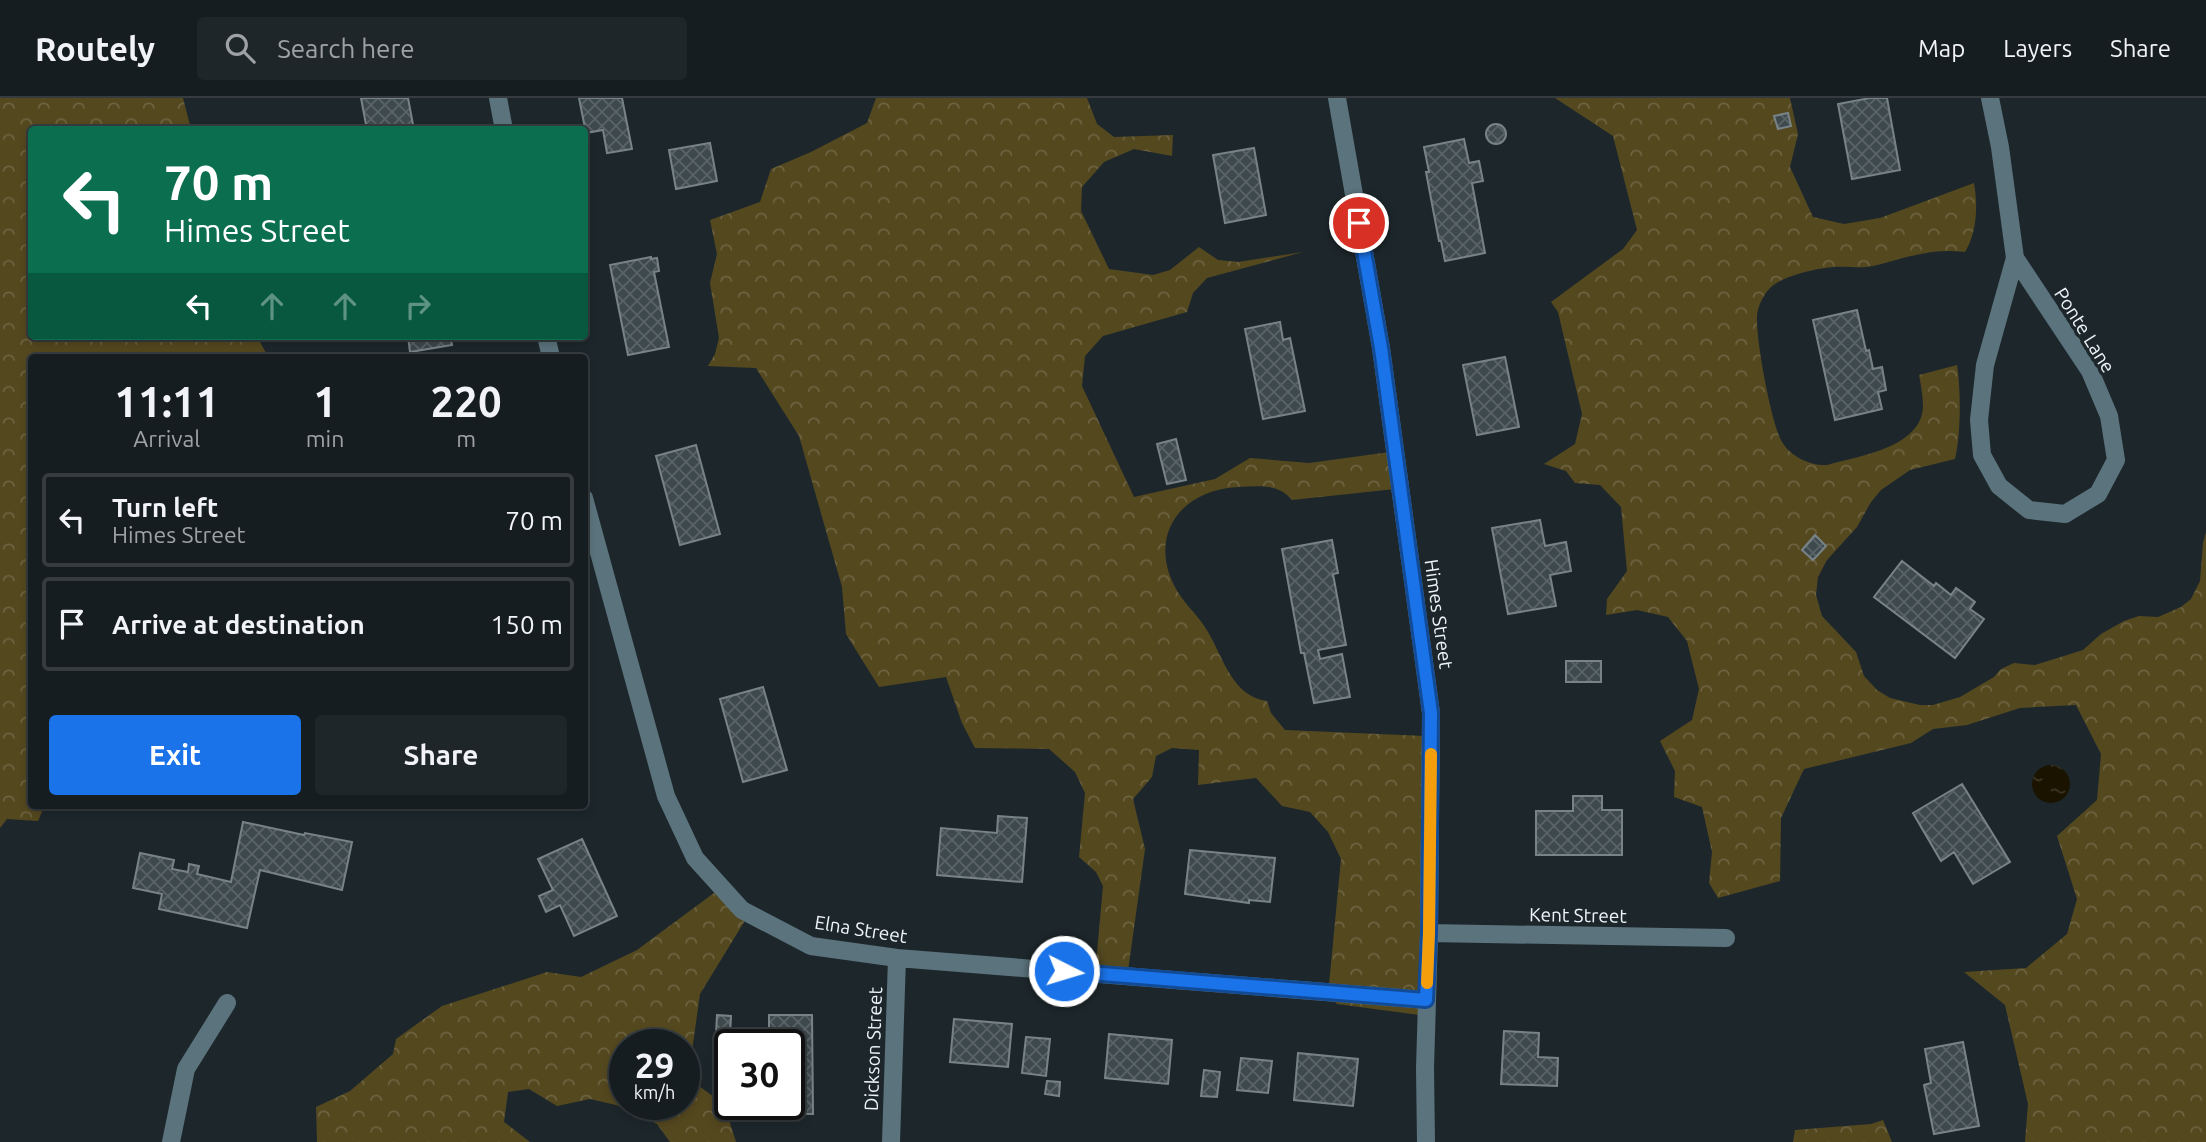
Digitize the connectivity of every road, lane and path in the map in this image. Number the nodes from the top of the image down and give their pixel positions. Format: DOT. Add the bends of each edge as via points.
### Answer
graph roads {
  1 [pos="498,98"];
  2 [pos="1337,98"];
  3 [pos="1990,98"];
  4 [pos="503,126"];
  5 [pos="2015,258"];
  6 [pos="588,513"];
  7 [pos="1429,933"];
  8 [pos="1726,938"];
  9 [pos="897,958"];
  10 [pos="1426,1000"];
  11 [pos="227,1003"];
  12 [pos="171,1142"];
  13 [pos="891,1142"];
  14 [pos="1426,1142"];
  1 -- 4 [label="street"];
  2 -- 7 [label="street, Himes Street" via="1381,348 1431,713"];
  3 -- 5 [label="street, Ponte Lane"];
  5 -- 5 [label="street, Ponte Lane" via="1985,365 1979,420 1982,455 1999,486 2029,510 2065,514 2098,494 2116,460 2109,416 2090,371"];
  6 -- 9 [label="street, Elna Street" via="666,796 695,858 742,909 811,946"];
  7 -- 8 [label="street, Kent Street"];
  7 -- 10 [label="street, Himes Street"];
  9 -- 10 [label="street, Elna Street"];
  9 -- 13 [label="street, Dickson Street"];
  10 -- 14 [label="street, Himes Street"];
  11 -- 12 [label="street" via="186,1069"];
}
